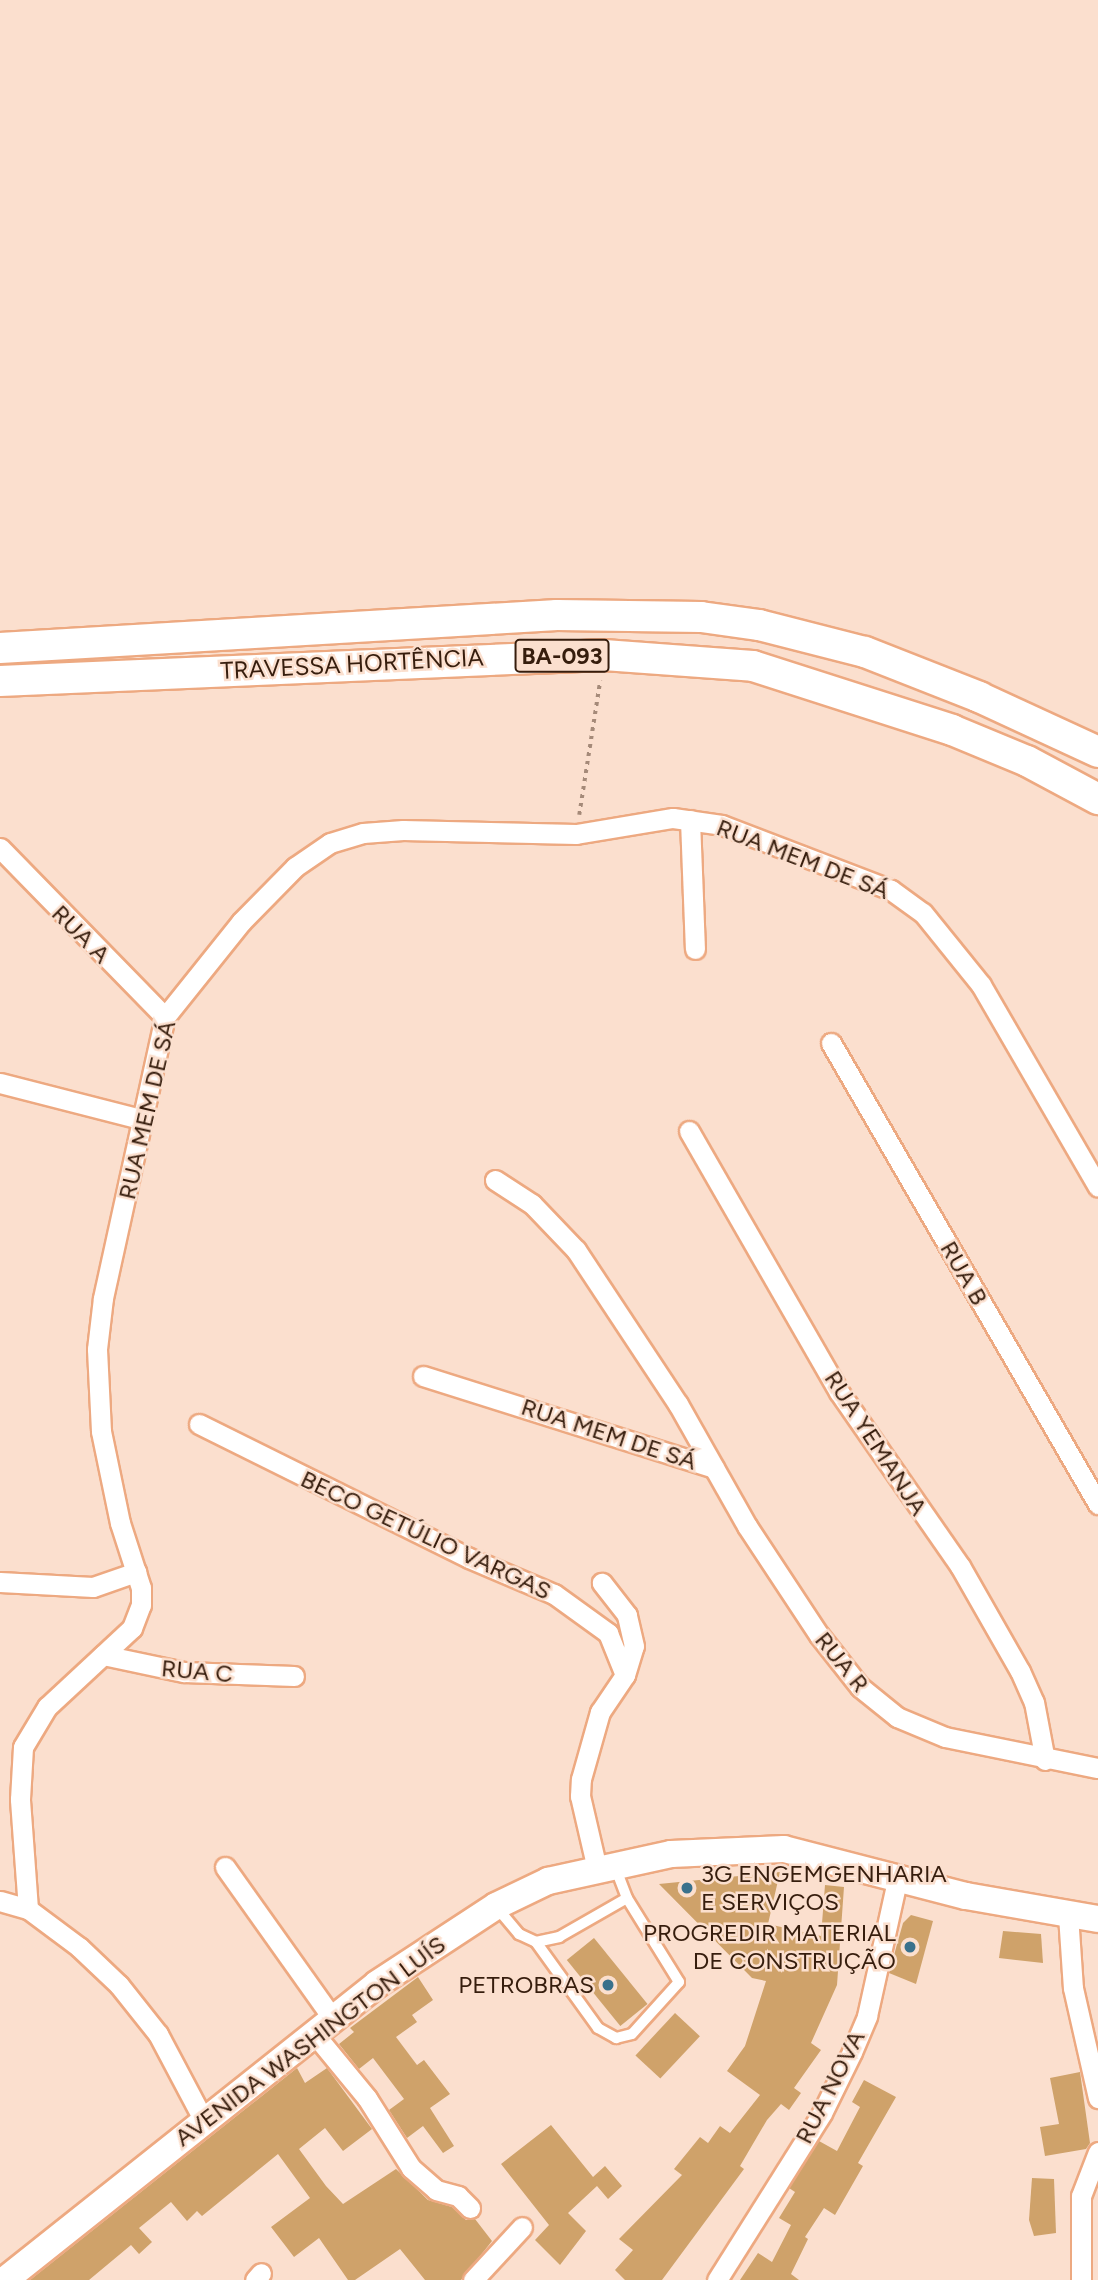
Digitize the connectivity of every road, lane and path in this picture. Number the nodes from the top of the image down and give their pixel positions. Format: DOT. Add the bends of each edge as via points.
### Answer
graph roads {
  1 [pos="0,648"];
  2 [pos="604,655"];
  3 [pos="0,681"];
  4 [pos="1098,752"];
  5 [pos="1098,802"];
  6 [pos="690,820"];
  7 [pos="576,834"];
  8 [pos="0,848"];
  9 [pos="695,949"];
  10 [pos="165,1017"];
  11 [pos="831,1043"];
  12 [pos="0,1083"];
  13 [pos="139,1119"];
  14 [pos="689,1131"];
  15 [pos="495,1180"];
  16 [pos="1098,1187"];
  17 [pos="424,1376"];
  18 [pos="198,1424"];
  19 [pos="714,1468"];
  20 [pos="1098,1504"];
  21 [pos="136,1572"];
  22 [pos="0,1582"];
  23 [pos="602,1583"];
  24 [pos="103,1655"];
  25 [pos="625,1675"];
  26 [pos="294,1676"];
  27 [pos="1045,1760"];
  28 [pos="1098,1768"];
  29 [pos="225,1867"];
  30 [pos="606,1867"];
  31 [pos="898,1876"];
  32 [pos="627,1898"];
  33 [pos="0,1901"];
  34 [pos="496,1906"];
  35 [pos="28,1909"];
  36 [pos="1068,1915"];
  37 [pos="1098,1919"];
  38 [pos="536,1942"];
  39 [pos="325,2027"];
  40 [pos="1098,2098"];
  41 [pos="204,2121"];
  42 [pos="1098,2152"];
  43 [pos="470,2207"];
  44 [pos="522,2227"];
  45 [pos="5,2280"];
  46 [pos="473,2280"];
  47 [pos="717,2280"];
  48 [pos="1081,2280"];
  1 -- 4 [label="main road, TRAVESSA HORTÊNCIA / BA-093" via="557,615 701,617 759,625 865,652 979,697"];
  2 -- 3 [label="main road, TRAVESSA HORTÊNCIA / BA-093"];
  2 -- 5 [label="main road, TRAVESSA HORTÊNCIA / BA-093" via="753,666 894,708 1027,761"];
  2 -- 7 [label="path"];
  6 -- 7 [label="street, RUA MEM DE SÁ" via="641,822"];
  6 -- 9 [label="street"];
  6 -- 16 [label="street, RUA MEM DE SÁ" via="722,825 891,890 923,913 981,985"];
  7 -- 10 [label="street, RUA MEM DE SÁ" via="403,830 363,833 330,843 295,867 242,922"];
  8 -- 10 [label="street, RUA A"];
  10 -- 13 [label="street, RUA MEM DE SÁ"];
  11 -- 20 [label="street, RUA B"];
  12 -- 13 [label="street"];
  13 -- 21 [label="street, RUA MEM DE SÁ" via="97,1349 105,1456"];
  14 -- 27 [label="street, RUA YEMANJA" via="839,1392 960,1566 1020,1671 1034,1702"];
  15 -- 19 [label="street" via="532,1204 576,1250 678,1404"];
  17 -- 19 [label="street, RUA MEM DE SÁ"];
  18 -- 25 [label="street, BECO GETÚLIO VARGAS" via="469,1558 554,1594 608,1633"];
  19 -- 27 [label="street, RUA R" via="819,1635 881,1706 945,1737"];
  21 -- 22 [label="street" via="93,1587"];
  21 -- 24 [label="street, RUA MEM DE SÁ" via="141,1588 139,1616"];
  23 -- 25 [label="street" via="619,1602 633,1632"];
  24 -- 26 [label="street, RUA C" via="184,1672"];
  24 -- 35 [label="street, RUA MEM DE SÁ" via="47,1707 23,1747 20,1799"];
  25 -- 30 [label="street" via="600,1712 581,1779 580,1796"];
  27 -- 28 [label="street, RUA R"];
  29 -- 39 [label="street"];
  30 -- 31 [label="main road, AVENIDA WASHINGTON LUÍS" via="725,1848 784,1849"];
  30 -- 32 [label="lane"];
  30 -- 34 [label="main road, AVENIDA WASHINGTON LUÍS" via="548,1881"];
  31 -- 36 [label="main road, AVENIDA WASHINGTON LUÍS" via="966,1896"];
  31 -- 47 [label="street, RUA NOVA" via="867,2016 852,2052 822,2113"];
  32 -- 38 [label="lane" via="559,1937"];
  32 -- 38 [label="lane" via="679,1982 632,2034 617,2038 598,2028"];
  33 -- 35 [label="street"];
  34 -- 38 [label="lane" via="519,1934"];
  34 -- 39 [label="main road, AVENIDA WASHINGTON LUÍS" via="435,1943"];
  35 -- 41 [label="street" via="79,1947 119,1985 158,2034"];
  36 -- 37 [label="main road, AVENIDA WASHINGTON LUÍS"];
  36 -- 40 [label="street" via="1075,1999"];
  39 -- 41 [label="main road, AVENIDA WASHINGTON LUÍS"];
  39 -- 43 [label="street" via="411,2168 436,2190 458,2196"];
  41 -- 45 [label="main road, AVENIDA WASHINGTON LUÍS"];
  42 -- 48 [label="street" via="1081,2196"];
  44 -- 46 [label="street"];
}
